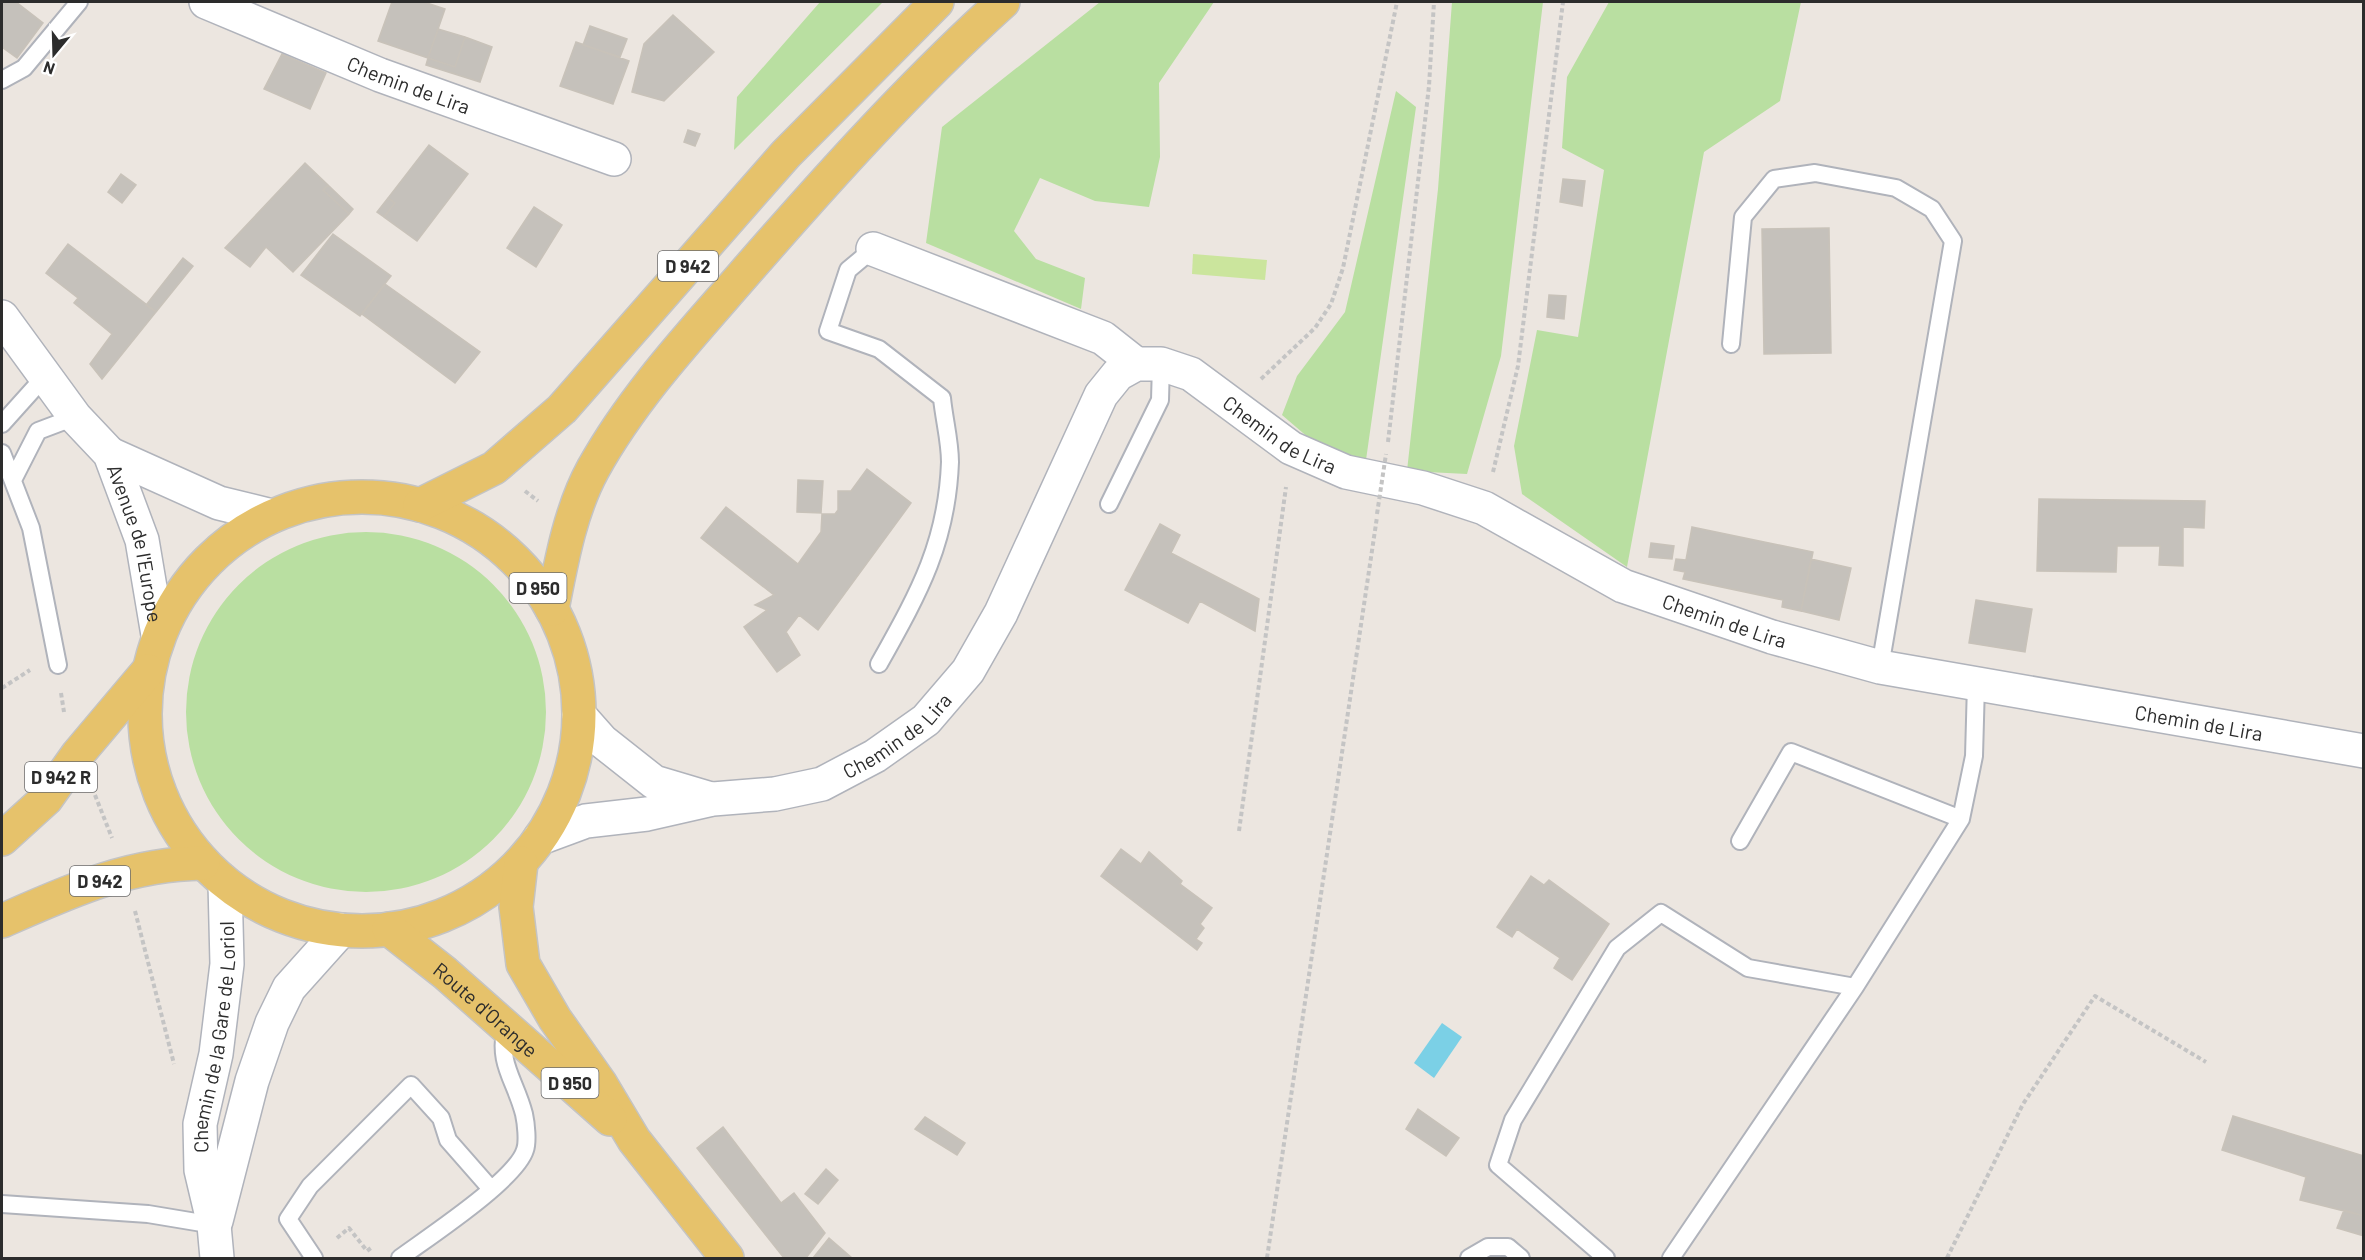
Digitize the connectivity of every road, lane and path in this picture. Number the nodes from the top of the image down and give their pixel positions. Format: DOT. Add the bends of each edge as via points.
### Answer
graph roads {
  1 [pos="79,2"];
  2 [pos="206,2"];
  3 [pos="937,2"];
  4 [pos="1003,2"];
  5 [pos="1397,2"];
  6 [pos="1434,2"];
  7 [pos="1563,2"];
  8 [pos="2,80"];
  9 [pos="614,159"];
  10 [pos="873,249"];
  11 [pos="2,317"];
  12 [pos="1731,344"];
  13 [pos="1148,364"];
  14 [pos="46,375"];
  15 [pos="1235,405"];
  16 [pos="75,417"];
  17 [pos="2,424"];
  18 [pos="1291,448"];
  19 [pos="2,453"];
  20 [pos="110,454"];
  21 [pos="14,478"];
  22 [pos="515,484"];
  23 [pos="1109,504"];
  24 [pos="420,505"];
  25 [pos="543,505"];
  26 [pos="1484,508"];
  27 [pos="272,516"];
  28 [pos="552,609"];
  29 [pos="158,636"];
  30 [pos="879,664"];
  31 [pos="58,665"];
  32 [pos="1880,668"];
  33 [pos="148,671"];
  34 [pos="1976,684"];
  35 [pos="579,715"];
  36 [pos="2364,751"];
  37 [pos="713,800"];
  38 [pos="1961,819"];
  39 [pos="1239,831"];
  40 [pos="2,839"];
  41 [pos="1740,841"];
  42 [pos="530,851"];
  43 [pos="214,873"];
  44 [pos="2,921"];
  45 [pos="389,929"];
  46 [pos="341,930"];
  47 [pos="1855,987"];
  48 [pos="506,1026"];
  49 [pos="2206,1062"];
  50 [pos="634,1140"];
  51 [pos="491,1189"];
  52 [pos="2,1204"];
  53 [pos="214,1226"];
  54 [pos="217,1258"];
  55 [pos="314,1258"];
  56 [pos="400,1258"];
  57 [pos="727,1258"];
  58 [pos="1267,1258"];
  59 [pos="1469,1258"];
  60 [pos="1521,1258"];
  61 [pos="1606,1258"];
  62 [pos="1671,1258"];
  63 [pos="1947,1258"];
  1 -- 8 [label="lane" via="24,69"];
  2 -- 9 [label="street, Chemin de Lira" via="380,75"];
  3 -- 24 [label="main road, D 942" via="786,154 562,409 494,468"];
  4 -- 28 [label="main road, D 942" via="963,38 818,189 634,405 592,471 564,551"];
  5 -- 15 [label="path" via="1343,268 1331,304 1315,328"];
  6 -- 58 [label="path, bridge" via="1429,86 1386,454"];
  7 -- 26 [label="path" via="1518,366"];
  10 -- 13 [label="street, Chemin de Lira" via="1103,338"];
  10 -- 30 [label="lane" via="848,270 828,331 879,349 942,398 950,460 944,522 937,544 921,588"];
  11 -- 14 [label="street, Avenue de l'Europe"];
  12 -- 32 [label="lane" via="1743,217 1774,179 1815,173 1896,188 1932,209 1953,241"];
  13 -- 15 [label="street, Chemin de Lira" via="1191,374"];
  13 -- 23 [label="lane" via="1160,400"];
  13 -- 37 [label="street, Chemin de Lira" via="1118,374 1101,395 1001,613 968,671 926,720 875,756 822,784 775,794"];
  14 -- 16 [label="street, Avenue de l'Europe"];
  14 -- 17 [label="lane"];
  15 -- 18 [label="street, Chemin de Lira"];
  16 -- 20 [label="street, Avenue de l'Europe"];
  16 -- 21 [label="lane" via="38,431"];
  18 -- 26 [label="street, Chemin de Lira" via="1346,472 1424,488"];
  18 -- 39 [label="path"];
  19 -- 21 [label="lane"];
  20 -- 27 [label="street, Avenue de l'Europe" via="219,503"];
  20 -- 29 [label="street, Avenue de l'Europe" via="142,540"];
  21 -- 31 [label="lane" via="31,528"];
  22 -- 25 [label="path"];
  24 -- 27 [label="main road, D 950" via="370,497 339,499"];
  24 -- 28 [label="main road, D 950" via="460,521 496,543 527,573"];
  26 -- 32 [label="street, Chemin de Lira" via="1623,586 1772,637"];
  27 -- 29 [label="main road, D 950" via="224,546 185,586"];
  28 -- 35 [label="main road, D 950" via="567,642 576,678"];
  29 -- 33 [label="main road, D 950"];
  32 -- 34 [label="street, Chemin de Lira"];
  33 -- 40 [label="main road, D 942 R" via="78,754 46,799"];
  33 -- 43 [label="main road, D 950" via="144,712 147,753 159,793 178,830"];
  34 -- 36 [label="street, Chemin de Lira"];
  34 -- 38 [label="lane" via="1974,756"];
  35 -- 37 [label="street" via="602,741 654,782"];
  35 -- 42 [label="main road, D 950" via="575,759 562,800"];
  37 -- 42 [label="street, Chemin de Lira" via="647,814 586,821"];
  38 -- 41 [label="lane" via="1791,752"];
  38 -- 47 [label="lane"];
  42 -- 45 [label="main road, D 950" via="482,895 438,918"];
  42 -- 50 [label="main road, Route d'Orange / D 950" via="516,907 523,964"];
  43 -- 44 [label="main road, D 942" via="167,864 126,872"];
  43 -- 46 [label="main road, D 950" via="271,910 300,922"];
  43 -- 53 [label="street, Chemin de la Gare de Loriol" via="227,964 216,1054 200,1124 201,1170"];
  45 -- 46 [label="main road, D 950"];
  45 -- 48 [label="main road, Route d'Orange / D 950"];
  46 -- 53 [label="street, Chemin de la Gare de Loriol" via="289,988 272,1023 252,1081"];
  47 -- 61 [label="lane" via="1748,968 1661,913 1617,948 1513,1120 1498,1165"];
  47 -- 62 [label="lane"];
  48 -- 50 [label="main road, Route d'Orange / D 950"];
  48 -- 51 [label="lane" via="502,1053 524,1116 525,1150 517,1164"];
  49 -- 63 [label="path" via="2095,996 2023,1104"];
  50 -- 57 [label="main road, Route d'Orange / D 950"];
  51 -- 55 [label="lane" via="448,1140 441,1118 411,1085 310,1186 288,1219"];
  51 -- 56 [label="lane"];
  52 -- 53 [label="lane" via="148,1214"];
  53 -- 54 [label="street, Chemin de la Gare de Loriol"];
  59 -- 60 [label="lane" via="1488,1247 1508,1247"];
}
